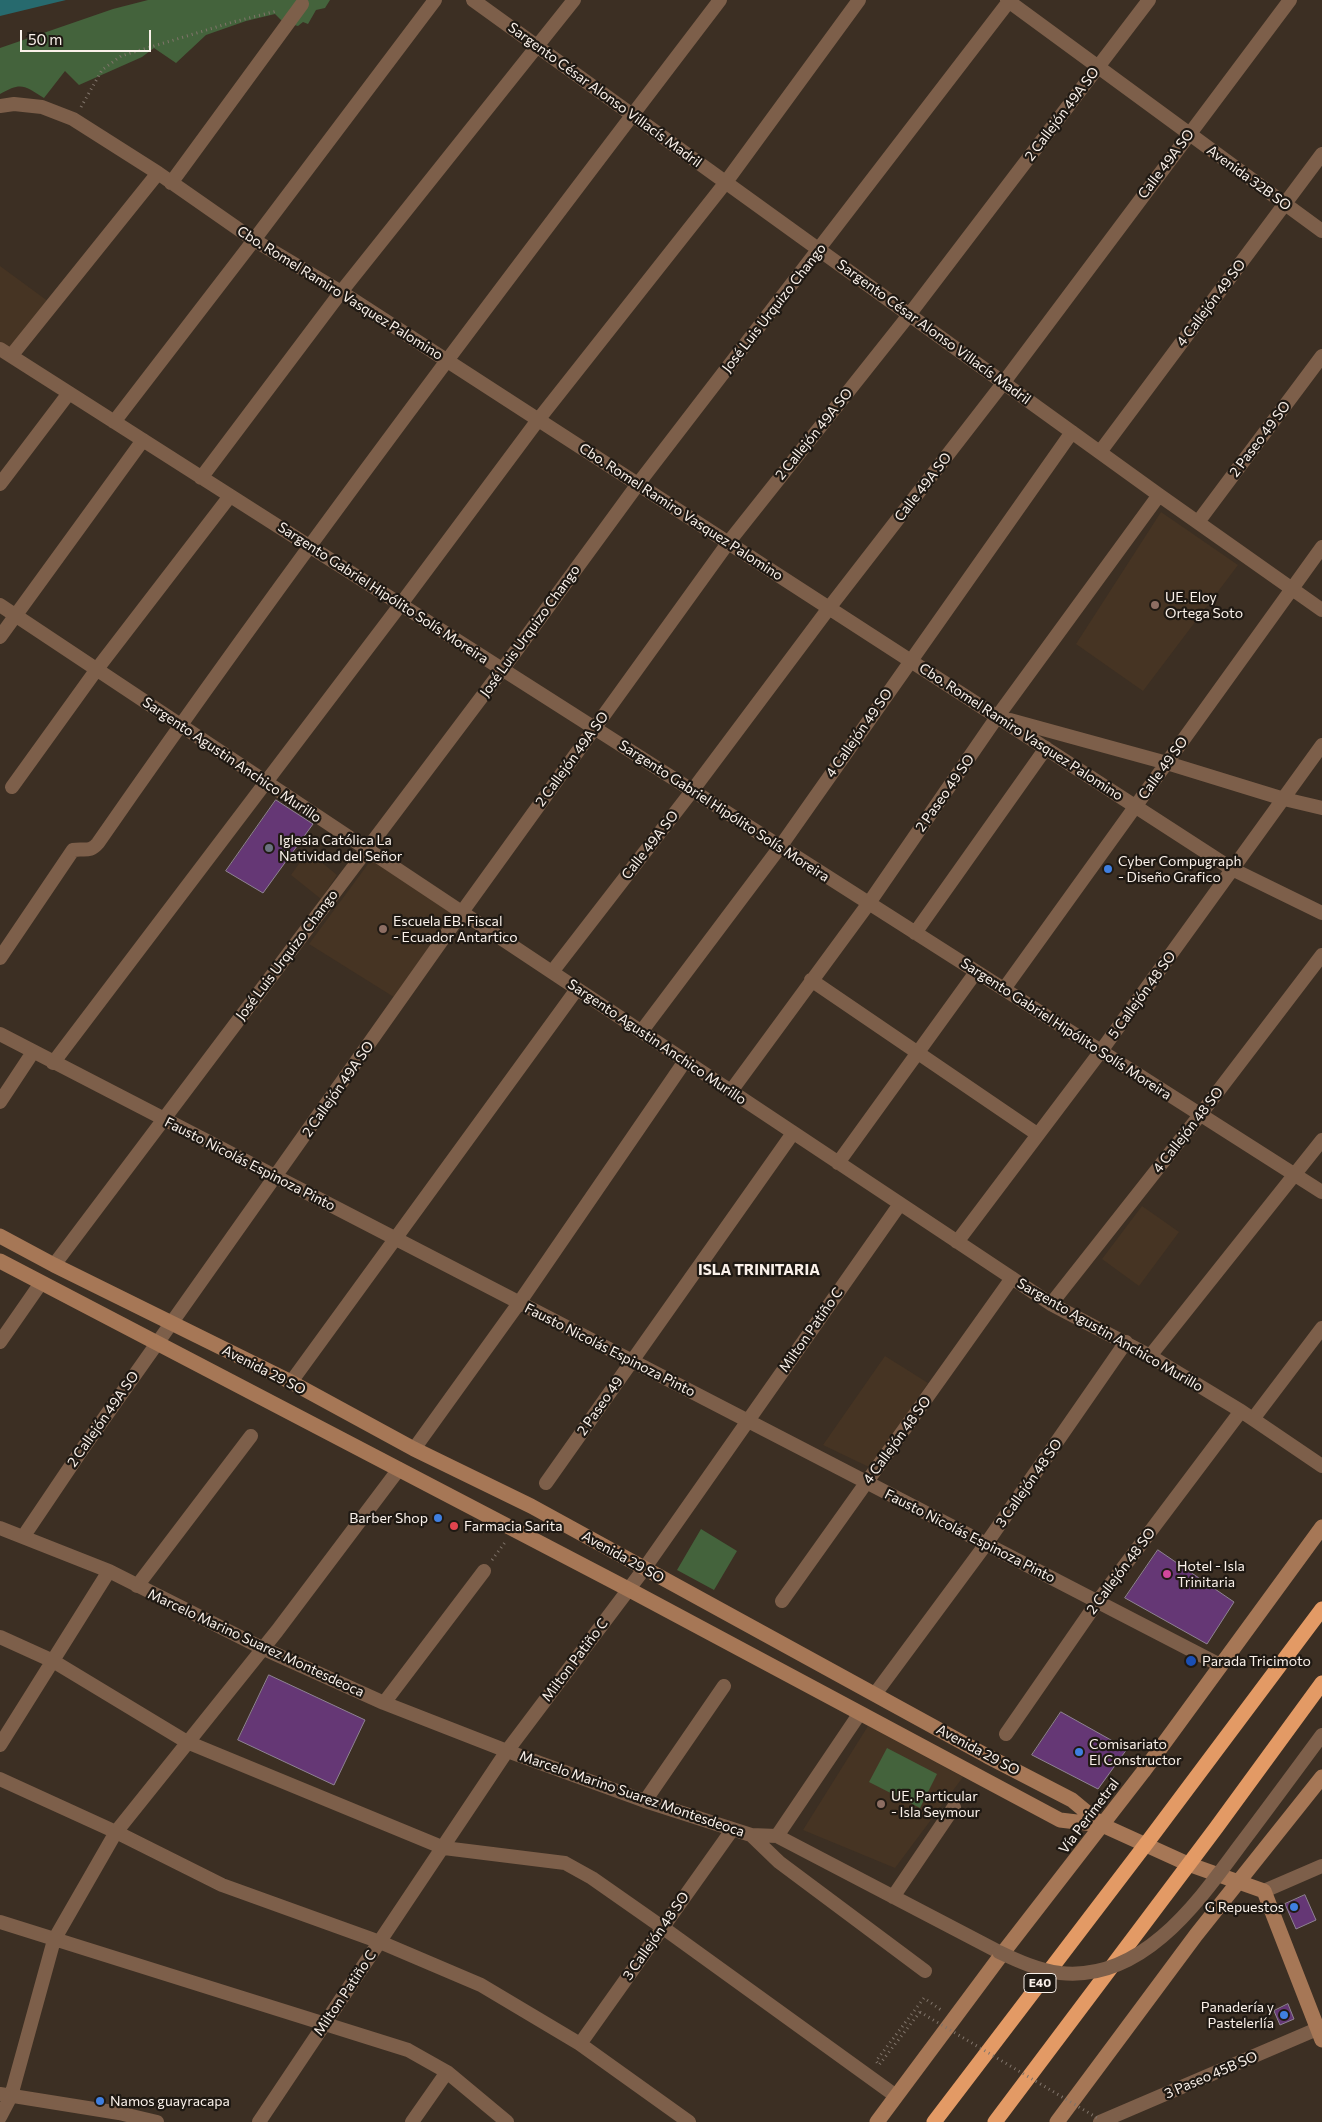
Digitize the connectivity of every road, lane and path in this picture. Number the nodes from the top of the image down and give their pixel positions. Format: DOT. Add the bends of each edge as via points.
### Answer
graph roads {
  1 [pos="435,0"];
  2 [pos="473,0"];
  3 [pos="574,0"];
  4 [pos="720,0"];
  5 [pos="859,0"];
  6 [pos="1149,0"];
  7 [pos="1290,0"];
  8 [pos="1009,1"];
  9 [pos="302,4"];
  10 [pos="536,45"];
  11 [pos="1098,67"];
  12 [pos="0,106"];
  13 [pos="632,116"];
  14 [pos="73,119"];
  15 [pos="1188,134"];
  16 [pos="1322,154"];
  17 [pos="158,173"];
  18 [pos="171,182"];
  19 [pos="726,182"];
  20 [pos="1286,204"];
  21 [pos="1322,230"];
  22 [pos="254,240"];
  23 [pos="820,250"];
  24 [pos="340,292"];
  25 [pos="909,315"];
  26 [pos="6,353"];
  27 [pos="1322,356"];
  28 [pos="446,360"];
  29 [pos="1004,382"];
  30 [pos="69,393"];
  31 [pos="538,420"];
  32 [pos="114,422"];
  33 [pos="1072,432"];
  34 [pos="143,440"];
  35 [pos="1100,452"];
  36 [pos="201,478"];
  37 [pos="0,484"];
  38 [pos="638,484"];
  39 [pos="1158,495"];
  40 [pos="230,496"];
  41 [pos="1198,522"];
  42 [pos="728,543"];
  43 [pos="310,547"];
  44 [pos="1322,547"];
  45 [pos="1291,588"];
  46 [pos="401,604"];
  47 [pos="0,605"];
  48 [pos="829,608"];
  49 [pos="1322,610"];
  50 [pos="15,615"];
  51 [pos="0,637"];
  52 [pos="910,660"];
  53 [pos="96,669"];
  54 [pos="502,670"];
  55 [pos="997,717"];
  56 [pos="180,725"];
  57 [pos="594,728"];
  58 [pos="1322,745"];
  59 [pos="1046,748"];
  60 [pos="1167,763"];
  61 [pos="265,782"];
  62 [pos="12,787"];
  63 [pos="692,791"];
  64 [pos="1284,799"];
  65 [pos="1135,806"];
  66 [pos="1322,808"];
  67 [pos="780,847"];
  68 [pos="366,849"];
  69 [pos="1232,869"];
  70 [pos="869,903"];
  71 [pos="462,912"];
  72 [pos="1322,914"];
  73 [pos="915,933"];
  74 [pos="1322,954"];
  75 [pos="0,958"];
  76 [pos="552,972"];
  77 [pos="976,972"];
  78 [pos="811,980"];
  79 [pos="577,989"];
  80 [pos="1004,989"];
  81 [pos="641,1032"];
  82 [pos="0,1034"];
  83 [pos="1101,1051"];
  84 [pos="33,1052"];
  85 [pos="917,1052"];
  86 [pos="685,1061"];
  87 [pos="53,1063"];
  88 [pos="732,1092"];
  89 [pos="0,1102"];
  90 [pos="1200,1115"];
  91 [pos="164,1120"];
  92 [pos="793,1133"];
  93 [pos="1038,1134"];
  94 [pos="1322,1140"];
  95 [pos="838,1163"];
  96 [pos="1294,1174"];
  97 [pos="275,1178"];
  98 [pos="1322,1192"];
  99 [pos="900,1204"];
  100 [pos="0,1236"];
  101 [pos="396,1239"];
  102 [pos="957,1242"];
  103 [pos="0,1261"];
  104 [pos="54,1265"];
  105 [pos="1012,1278"];
  106 [pos="41,1283"];
  107 [pos="519,1303"];
  108 [pos="1051,1304"];
  109 [pos="171,1324"];
  110 [pos="1322,1328"];
  111 [pos="0,1342"];
  112 [pos="1126,1342"];
  113 [pos="157,1343"];
  114 [pos="1150,1356"];
  115 [pos="631,1361"];
  116 [pos="291,1382"];
  117 [pos="1247,1415"];
  118 [pos="747,1420"];
  119 [pos="251,1436"];
  120 [pos="414,1449"];
  121 [pos="1322,1466"];
  122 [pos="399,1469"];
  123 [pos="867,1482"];
  124 [pos="546,1483"];
  125 [pos="1322,1527"];
  126 [pos="0,1528"];
  127 [pos="23,1537"];
  128 [pos="986,1544"];
  129 [pos="644,1569"];
  130 [pos="109,1571"];
  131 [pos="484,1571"];
  132 [pos="138,1586"];
  133 [pos="628,1589"];
  134 [pos="782,1601"];
  135 [pos="1098,1601"];
  136 [pos="1322,1609"];
  137 [pos="0,1637"];
  138 [pos="262,1648"];
  139 [pos="54,1661"];
  140 [pos="1220,1665"];
  141 [pos="1322,1683"];
  142 [pos="724,1686"];
  143 [pos="875,1694"];
  144 [pos="384,1703"];
  145 [pos="860,1713"];
  146 [pos="1006,1734"];
  147 [pos="1322,1735"];
  148 [pos="1,1741"];
  149 [pos="187,1742"];
  150 [pos="507,1751"];
  151 [pos="1322,1777"];
  152 [pos="0,1779"];
  153 [pos="645,1801"];
  154 [pos="954,1807"];
  155 [pos="1102,1825"];
  156 [pos="732,1830"];
  157 [pos="116,1832"];
  158 [pos="751,1835"];
  159 [pos="777,1836"];
  160 [pos="1146,1844"];
  161 [pos="444,1848"];
  162 [pos="1188,1864"];
  163 [pos="1322,1866"];
  164 [pos="1238,1881"];
  165 [pos="1264,1891"];
  166 [pos="893,1897"];
  167 [pos="0,1922"];
  168 [pos="662,1927"];
  169 [pos="54,1940"];
  170 [pos="380,1942"];
  171 [pos="925,1971"];
  172 [pos="954,2019"];
  173 [pos="324,2023"];
  174 [pos="1321,2032"];
  175 [pos="580,2044"];
  176 [pos="446,2072"];
  177 [pos="5,2095"];
  178 [pos="896,2096"];
  179 [pos="0,2117"];
  180 [pos="117,2118"];
  181 [pos="1100,2121"];
  182 [pos="157,2122"];
  183 [pos="259,2122"];
  184 [pos="412,2122"];
  185 [pos="507,2122"];
  186 [pos="689,2122"];
  187 [pos="877,2122"];
  188 [pos="934,2122"];
  189 [pos="995,2122"];
  190 [pos="1057,2122"];
  1 -- 22 [label="street"];
  2 -- 10 [label="street, Sargento César Alonso Villacís Madril"];
  3 -- 10 [label="street"];
  4 -- 13 [label="street"];
  5 -- 19 [label="street"];
  6 -- 11 [label="street, 2 Callejón 49A SO"];
  7 -- 15 [label="street, Calle 49A SO"];
  8 -- 11 [label="street, Avenida 32B SO"];
  8 -- 23 [label="street, José Luis Urquizo Chango"];
  9 -- 14 [label="path" via="121,56 102,70"];
  9 -- 18 [label="street"];
  10 -- 13 [label="street, Sargento César Alonso Villacís Madril"];
  10 -- 24 [label="street"];
  11 -- 15 [label="street, Avenida 32B SO"];
  11 -- 25 [label="street, 2 Callejón 49A SO"];
  12 -- 14 [label="street, Cbo. Romel Ramiro Vasquez Palomino" via="14,104 42,108"];
  13 -- 19 [label="street, Sargento César Alonso Villacís Madril"];
  13 -- 28 [label="street"];
  14 -- 17 [label="street, Cbo. Romel Ramiro Vasquez Palomino"];
  15 -- 20 [label="street, Avenida 32B SO"];
  15 -- 29 [label="street, Calle 49A SO"];
  16 -- 20 [label="street, 4 Callejón 49 SO"];
  17 -- 18 [label="street, Cbo. Romel Ramiro Vasquez Palomino"];
  17 -- 26 [label="street"];
  18 -- 22 [label="street, Cbo. Romel Ramiro Vasquez Palomino"];
  19 -- 23 [label="street, Sargento César Alonso Villacís Madril"];
  19 -- 31 [label="street"];
  20 -- 21 [label="street, Avenida 32B SO"];
  20 -- 35 [label="street, 4 Callejón 49 SO"];
  22 -- 24 [label="street, Cbo. Romel Ramiro Vasquez Palomino"];
  22 -- 32 [label="street"];
  23 -- 25 [label="street, Sargento César Alonso Villacís Madril"];
  23 -- 38 [label="street, José Luis Urquizo Chango"];
  24 -- 28 [label="street, Cbo. Romel Ramiro Vasquez Palomino"];
  24 -- 36 [label="street"];
  25 -- 29 [label="street, Sargento César Alonso Villacís Madril"];
  25 -- 42 [label="street, 2 Callejón 49A SO"];
  26 -- 30 [label="street, Sargento Gabriel Hipólito Solís Moreira"];
  27 -- 41 [label="street, 2 Paseo 49 SO"];
  28 -- 31 [label="street, Cbo. Romel Ramiro Vasquez Palomino"];
  28 -- 43 [label="street"];
  29 -- 33 [label="street, Sargento César Alonso Villacís Madril"];
  29 -- 48 [label="street, Calle 49A SO"];
  30 -- 32 [label="street, Sargento Gabriel Hipólito Solís Moreira"];
  30 -- 37 [label="street"];
  31 -- 38 [label="street, Cbo. Romel Ramiro Vasquez Palomino"];
  31 -- 46 [label="street"];
  32 -- 34 [label="street, Sargento Gabriel Hipólito Solís Moreira"];
  33 -- 35 [label="street, Sargento César Alonso Villacís Madril"];
  33 -- 52 [label="street, 4 Callejón 49 SO"];
  34 -- 36 [label="street, Sargento Gabriel Hipólito Solís Moreira"];
  34 -- 50 [label="street"];
  35 -- 39 [label="street, Sargento César Alonso Villacís Madril"];
  36 -- 40 [label="street, Sargento Gabriel Hipólito Solís Moreira"];
  38 -- 42 [label="street, Cbo. Romel Ramiro Vasquez Palomino"];
  38 -- 54 [label="street, José Luis Urquizo Chango"];
  39 -- 41 [label="street, Sargento César Alonso Villacís Madril"];
  39 -- 55 [label="street, 2 Paseo 49 SO"];
  40 -- 43 [label="street, Sargento Gabriel Hipólito Solís Moreira"];
  40 -- 53 [label="street"];
  41 -- 45 [label="street, Sargento César Alonso Villacís Madril"];
  42 -- 48 [label="street, Cbo. Romel Ramiro Vasquez Palomino"];
  42 -- 57 [label="street, 2 Callejón 49A SO"];
  43 -- 46 [label="street, Sargento Gabriel Hipólito Solís Moreira"];
  43 -- 56 [label="street"];
  44 -- 45 [label="street, Calle 49 SO"];
  45 -- 49 [label="street, Sargento César Alonso Villacís Madril"];
  45 -- 60 [label="street, Calle 49 SO"];
  46 -- 54 [label="street, Sargento Gabriel Hipólito Solís Moreira"];
  46 -- 61 [label="street"];
  47 -- 50 [label="street, Sargento Agustin Anchico Murillo"];
  48 -- 52 [label="street, Cbo. Romel Ramiro Vasquez Palomino"];
  48 -- 63 [label="street, Calle 49A SO"];
  50 -- 51 [label="street"];
  50 -- 53 [label="street, Sargento Agustin Anchico Murillo"];
  52 -- 55 [label="street, Cbo. Romel Ramiro Vasquez Palomino"];
  52 -- 67 [label="street, 4 Callejón 49 SO"];
  53 -- 56 [label="street, Sargento Agustin Anchico Murillo"];
  53 -- 62 [label="street"];
  54 -- 57 [label="street, Sargento Gabriel Hipólito Solís Moreira"];
  54 -- 68 [label="street, José Luis Urquizo Chango"];
  55 -- 59 [label="street, Cbo. Romel Ramiro Vasquez Palomino"];
  55 -- 60 [label="street"];
  55 -- 70 [label="street, 2 Paseo 49 SO"];
  56 -- 61 [label="street, Sargento Agustin Anchico Murillo"];
  56 -- 75 [label="street" via="94,848 73,850"];
  57 -- 63 [label="street, Sargento Gabriel Hipólito Solís Moreira"];
  57 -- 71 [label="street, 2 Callejón 49A SO"];
  58 -- 64 [label="street, 5 Callejón 48 SO"];
  59 -- 65 [label="street, Cbo. Romel Ramiro Vasquez Palomino"];
  59 -- 73 [label="street"];
  60 -- 64 [label="street"];
  60 -- 65 [label="street, Calle 49 SO"];
  61 -- 68 [label="street, Sargento Agustin Anchico Murillo"];
  61 -- 87 [label="street"];
  63 -- 67 [label="street, Sargento Gabriel Hipólito Solís Moreira"];
  63 -- 76 [label="street, Calle 49A SO"];
  64 -- 66 [label="street"];
  64 -- 69 [label="street, 5 Callejón 48 SO"];
  65 -- 69 [label="street, Cbo. Romel Ramiro Vasquez Palomino"];
  65 -- 80 [label="street, Calle 49 SO"];
  67 -- 70 [label="street, Sargento Gabriel Hipólito Solís Moreira"];
  67 -- 81 [label="street, 4 Callejón 49 SO"];
  68 -- 71 [label="street, Sargento Agustin Anchico Murillo"];
  68 -- 91 [label="street, José Luis Urquizo Chango"];
  69 -- 72 [label="street, Cbo. Romel Ramiro Vasquez Palomino"];
  69 -- 83 [label="street, 5 Callejón 48 SO"];
  70 -- 73 [label="street, Sargento Gabriel Hipólito Solís Moreira"];
  70 -- 78 [label="street, 2 Paseo 49 SO"];
  71 -- 76 [label="street, Sargento Agustin Anchico Murillo"];
  71 -- 97 [label="street, 2 Callejón 49A SO"];
  73 -- 77 [label="street, Sargento Gabriel Hipólito Solís Moreira"];
  74 -- 90 [label="street, 4 Callejón 48 SO"];
  76 -- 79 [label="street, Sargento Agustin Anchico Murillo"];
  77 -- 80 [label="street, Sargento Gabriel Hipólito Solís Moreira"];
  77 -- 85 [label="street"];
  78 -- 85 [label="street"];
  78 -- 88 [label="street, 2 Paseo 49 SO"];
  79 -- 81 [label="street, Sargento Agustin Anchico Murillo"];
  79 -- 101 [label="street"];
  80 -- 83 [label="street, Sargento Gabriel Hipólito Solís Moreira"];
  81 -- 86 [label="street, Sargento Agustin Anchico Murillo"];
  82 -- 84 [label="street, Fausto Nicolás Espinoza Pinto"];
  83 -- 90 [label="street, Sargento Gabriel Hipólito Solís Moreira"];
  83 -- 93 [label="street, 5 Callejón 48 SO"];
  84 -- 87 [label="street, Fausto Nicolás Espinoza Pinto"];
  84 -- 89 [label="street"];
  85 -- 93 [label="street"];
  85 -- 95 [label="street"];
  86 -- 88 [label="street, Sargento Agustin Anchico Murillo"];
  86 -- 107 [label="street"];
  87 -- 91 [label="street, Fausto Nicolás Espinoza Pinto"];
  88 -- 92 [label="street, Sargento Agustin Anchico Murillo"];
  90 -- 96 [label="street, Sargento Gabriel Hipólito Solís Moreira"];
  90 -- 108 [label="street, 4 Callejón 48 SO"];
  91 -- 97 [label="street, Fausto Nicolás Espinoza Pinto"];
  91 -- 104 [label="street, José Luis Urquizo Chango"];
  92 -- 95 [label="street, Sargento Agustin Anchico Murillo"];
  92 -- 115 [label="street, 2 Paseo 49"];
  93 -- 102 [label="street, 5 Callejón 48 SO"];
  94 -- 96 [label="street"];
  95 -- 99 [label="street, Sargento Agustin Anchico Murillo"];
  96 -- 98 [label="street, Sargento Gabriel Hipólito Solís Moreira"];
  96 -- 114 [label="street"];
  97 -- 101 [label="street, Fausto Nicolás Espinoza Pinto"];
  97 -- 109 [label="street, 2 Callejón 49A SO"];
  99 -- 102 [label="street, Sargento Agustin Anchico Murillo"];
  99 -- 118 [label="street, Milton Patiño C"];
  100 -- 104 [label="street, Avenida 29 SO"];
  101 -- 107 [label="street, Fausto Nicolás Espinoza Pinto"];
  101 -- 116 [label="street"];
  102 -- 105 [label="street, Sargento Agustin Anchico Murillo"];
  103 -- 106 [label="street, Avenida 29 SO"];
  104 -- 109 [label="street, Avenida 29 SO"];
  105 -- 108 [label="street, Sargento Agustin Anchico Murillo"];
  105 -- 123 [label="street, 4 Callejón 48 SO"];
  106 -- 111 [label="street"];
  106 -- 113 [label="street, Avenida 29 SO"];
  107 -- 115 [label="street, Fausto Nicolás Espinoza Pinto"];
  107 -- 120 [label="street"];
  108 -- 112 [label="street, Sargento Agustin Anchico Murillo"];
  109 -- 113 [label="street, 2 Callejón 49A SO"];
  109 -- 116 [label="street, Avenida 29 SO"];
  110 -- 117 [label="street, 2 Callejón 48 SO"];
  112 -- 114 [label="street, Sargento Agustin Anchico Murillo"];
  112 -- 128 [label="street, 3 Callejón 48 SO"];
  113 -- 122 [label="street, Avenida 29 SO"];
  113 -- 127 [label="street, 2 Callejón 49A SO"];
  114 -- 117 [label="street, Sargento Agustin Anchico Murillo"];
  115 -- 118 [label="street, Fausto Nicolás Espinoza Pinto"];
  115 -- 124 [label="street, 2 Paseo 49"];
  116 -- 120 [label="street, Avenida 29 SO"];
  117 -- 121 [label="street, Sargento Agustin Anchico Murillo"];
  117 -- 135 [label="street, 2 Callejón 48 SO"];
  118 -- 123 [label="street, Fausto Nicolás Espinoza Pinto"];
  118 -- 129 [label="street, Milton Patiño C"];
  119 -- 132 [label="street"];
  120 -- 129 [label="street, Avenida 29 SO" via="531,1506"];
  122 -- 133 [label="street, Avenida 29 SO"];
  122 -- 138 [label="street"];
  123 -- 128 [label="street, Fausto Nicolás Espinoza Pinto"];
  123 -- 134 [label="street, 4 Callejón 48 SO"];
  125 -- 140 [label="street, Vía Perimetral"];
  126 -- 127 [label="street, Marcelo Marino Suarez Montesdeoca"];
  127 -- 130 [label="street, Marcelo Marino Suarez Montesdeoca"];
  128 -- 135 [label="street, Fausto Nicolás Espinoza Pinto"];
  128 -- 143 [label="street, 3 Callejón 48 SO"];
  129 -- 133 [label="street, Milton Patiño C"];
  129 -- 143 [label="street, Avenida 29 SO"];
  130 -- 132 [label="street, Marcelo Marino Suarez Montesdeoca"];
  130 -- 139 [label="street"];
  131 -- 144 [label="street"];
  132 -- 138 [label="street, Marcelo Marino Suarez Montesdeoca"];
  133 -- 145 [label="street, Avenida 29 SO"];
  133 -- 150 [label="street, Milton Patiño C"];
  135 -- 140 [label="street, Fausto Nicolás Espinoza Pinto"];
  135 -- 146 [label="street, 2 Callejón 48 SO"];
  136 -- 160 [label="highway, E40"];
  137 -- 139 [label="street"];
  138 -- 144 [label="street, Marcelo Marino Suarez Montesdeoca"];
  138 -- 149 [label="street"];
  139 -- 148 [label="street"];
  139 -- 149 [label="street"];
  140 -- 155 [label="street, Vía Perimetral"];
  141 -- 162 [label="highway"];
  142 -- 153 [label="street"];
  143 -- 155 [label="street, Avenida 29 SO" via="1072,1800"];
  144 -- 150 [label="street, Marcelo Marino Suarez Montesdeoca"];
  145 -- 155 [label="street, Avenida 29 SO" via="1060,1820"];
  145 -- 159 [label="street"];
  147 -- 166 [label="street, Marcelo Marino Suarez Montesdeoca, bridge" via="1185,1915 1160,1940 1125,1961 1079,1973 1060,1973 1030,1966"];
  149 -- 157 [label="street"];
  149 -- 161 [label="street"];
  150 -- 153 [label="street, Marcelo Marino Suarez Montesdeoca"];
  150 -- 161 [label="street, Milton Patiño C"];
  151 -- 164 [label="street"];
  152 -- 157 [label="street"];
  153 -- 156 [label="street, Marcelo Marino Suarez Montesdeoca"];
  154 -- 166 [label="street"];
  155 -- 160 [label="street, Avenida 29 SO"];
  155 -- 172 [label="street, Vía Perimetral"];
  156 -- 158 [label="street, Marcelo Marino Suarez Montesdeoca"];
  156 -- 168 [label="street, 3 Callejón 48 SO"];
  157 -- 169 [label="street"];
  157 -- 170 [label="street" via="222,1885"];
  158 -- 159 [label="street, Marcelo Marino Suarez Montesdeoca"];
  158 -- 171 [label="street" via="779,1862"];
  159 -- 166 [label="street, Marcelo Marino Suarez Montesdeoca"];
  160 -- 162 [label="street, Avenida 29 SO"];
  160 -- 188 [label="highway, E40"];
  161 -- 168 [label="street" via="565,1863"];
  161 -- 170 [label="street, Milton Patiño C"];
  162 -- 164 [label="street, Avenida 29 SO"];
  162 -- 189 [label="highway"];
  163 -- 165 [label="street"];
  164 -- 165 [label="street, Avenida 29 SO"];
  164 -- 190 [label="street"];
  165 -- 174 [label="street"];
  167 -- 169 [label="street"];
  168 -- 175 [label="street, 3 Callejón 48 SO"];
  168 -- 178 [label="street"];
  169 -- 173 [label="street"];
  169 -- 177 [label="street"];
  170 -- 173 [label="street, Milton Patiño C"];
  170 -- 175 [label="street" via="482,1986"];
  172 -- 178 [label="street, Vía Perimetral"];
  172 -- 181 [label="path, bridge" via="924,1998 876,2062 880,2065 920,2012"];
  173 -- 176 [label="street" via="408,2050"];
  173 -- 183 [label="street, Milton Patiño C"];
  174 -- 181 [label="street, 3 Paseo 45B SO"];
  175 -- 186 [label="street"];
  176 -- 184 [label="street"];
  176 -- 185 [label="street"];
  177 -- 179 [label="street"];
  177 -- 180 [label="street"];
  178 -- 187 [label="street, Vía Perimetral"];
  180 -- 182 [label="street"];
}
